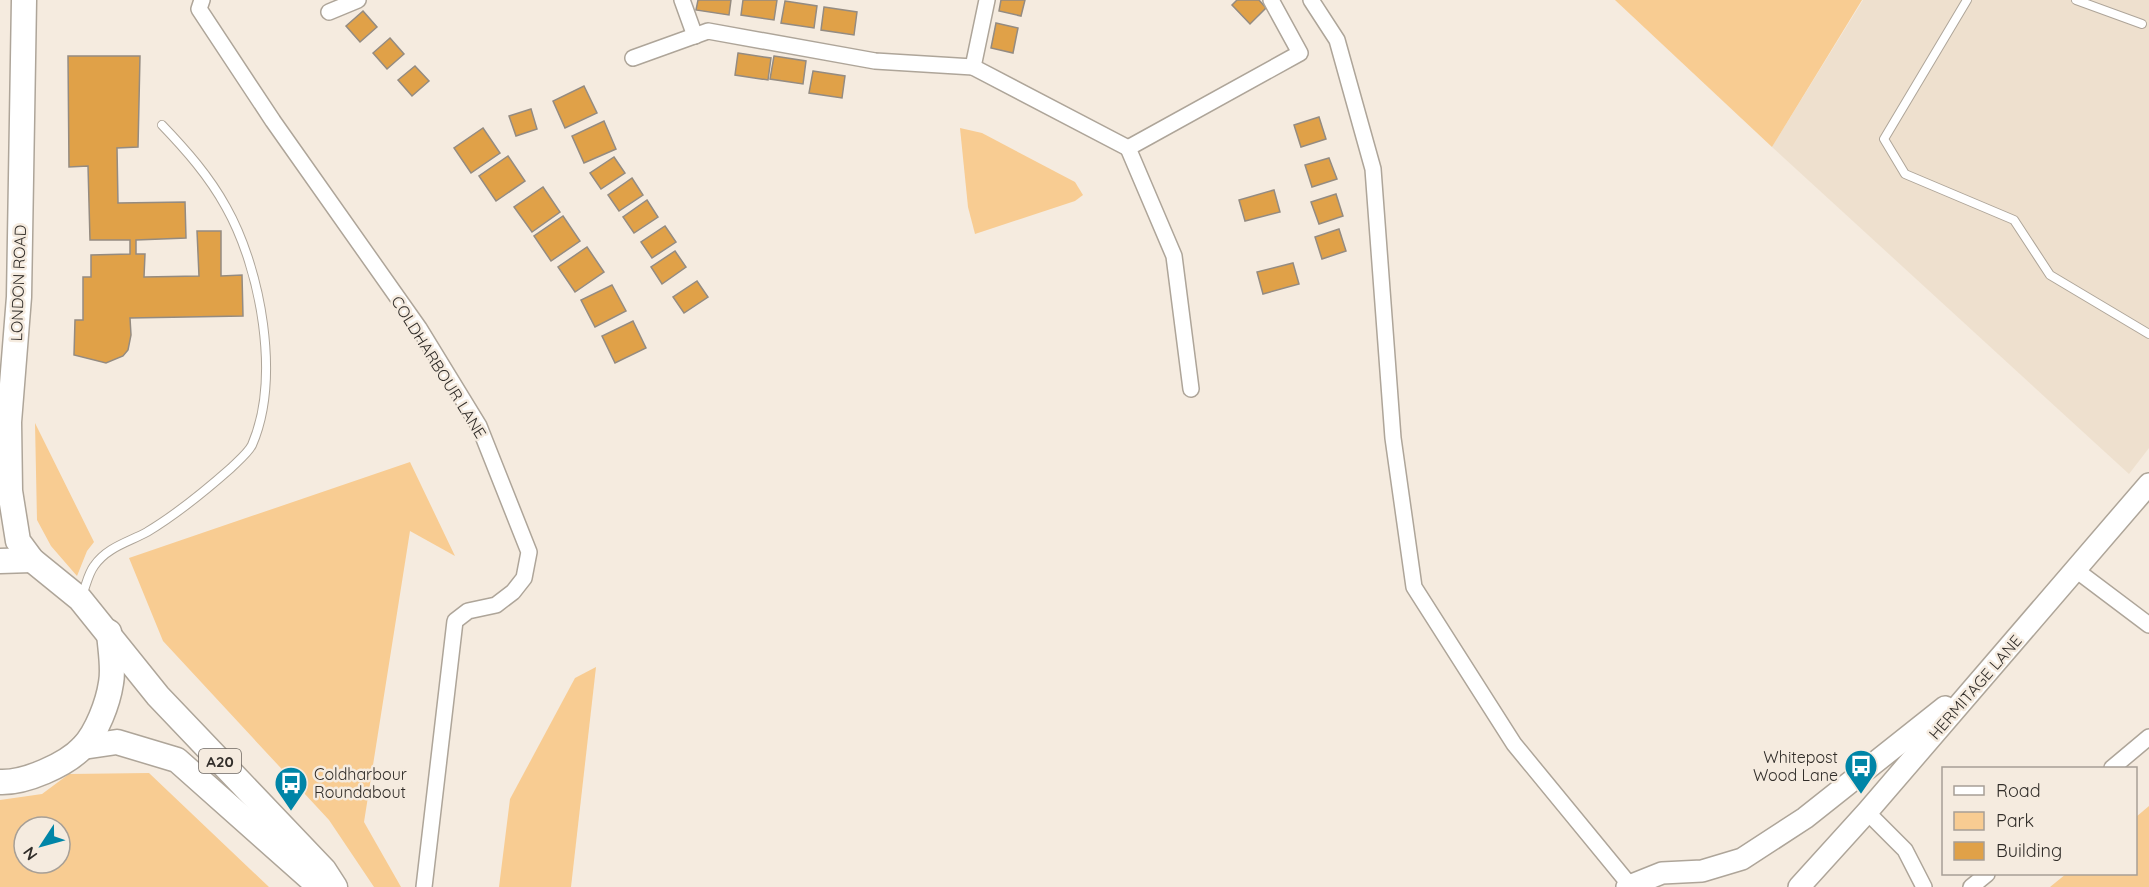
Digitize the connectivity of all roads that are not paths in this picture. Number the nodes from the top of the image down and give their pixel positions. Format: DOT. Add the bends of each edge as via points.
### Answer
graph roads {
  1 [pos="24,0"];
  2 [pos="202,0"];
  3 [pos="358,0"];
  4 [pos="682,0"];
  5 [pos="987,0"];
  6 [pos="1271,0"];
  7 [pos="1311,0"];
  8 [pos="1967,0"];
  9 [pos="2076,0"];
  10 [pos="329,12"];
  11 [pos="2142,24"];
  12 [pos="695,36"];
  13 [pos="633,58"];
  14 [pos="973,67"];
  15 [pos="162,125"];
  16 [pos="1128,148"];
  17 [pos="2149,334"];
  18 [pos="1191,389"];
  19 [pos="2149,484"];
  20 [pos="32,560"];
  21 [pos="0,561"];
  22 [pos="2076,570"];
  23 [pos="80,599"];
  24 [pos="2149,625"];
  25 [pos="109,632"];
  26 [pos="1984,676"];
  27 [pos="2149,737"];
  28 [pos="83,747"];
  29 [pos="2113,767"];
  30 [pos="0,782"];
  31 [pos="1867,812"];
  32 [pos="1985,875"];
  33 [pos="1628,885"];
  34 [pos="320,887"];
  35 [pos="335,887"];
  36 [pos="424,887"];
  37 [pos="1799,887"];
  38 [pos="1924,887"];
  39 [pos="1971,887"];
  1 -- 20 [label="main road, LONDON ROAD" via="19,297 9,422 10,490 18,541"];
  2 -- 36 [label="street, COLDHARBOUR LANE" via="199,9 418,328 479,426 528,552 524,578 513,592 496,605 468,611 455,621"];
  3 -- 10 [label="street"];
  4 -- 12 [label="street"];
  5 -- 14 [label="street"];
  6 -- 16 [label="street" via="1300,53"];
  7 -- 33 [label="street" via="1337,40 1373,169 1393,438 1414,587 1514,744"];
  8 -- 17 [label="lane" via="1884,139 1905,174 2014,220 2050,275"];
  9 -- 11 [label="lane"];
  12 -- 13 [label="street"];
  12 -- 14 [label="street" via="708,31 875,61"];
  14 -- 16 [label="street"];
  15 -- 23 [label="lane" via="209,179 250,258 261,304 262,412 252,446 231,468 172,515 114,547 94,566"];
  16 -- 18 [label="street" via="1174,256"];
  19 -- 22 [label="main road, HERMITAGE LANE"];
  20 -- 21 [label="main road"];
  20 -- 23 [label="main road"];
  22 -- 24 [label="street"];
  22 -- 26 [label="main road, HERMITAGE LANE"];
  23 -- 25 [label="main road"];
  25 -- 28 [label="main road" via="112,682"];
  25 -- 35 [label="main road, A20" via="158,696 324,870"];
  26 -- 31 [label="main road, HERMITAGE LANE"];
  26 -- 33 [label="main road" via="1805,818 1742,859 1702,871 1662,873"];
  27 -- 29 [label="street"];
  28 -- 30 [label="main road" via="45,773 13,783"];
  28 -- 34 [label="main road, A20" via="117,742 177,760"];
  31 -- 37 [label="main road, HERMITAGE LANE"];
  31 -- 38 [label="street" via="1905,850"];
  32 -- 39 [label="street"];
}
